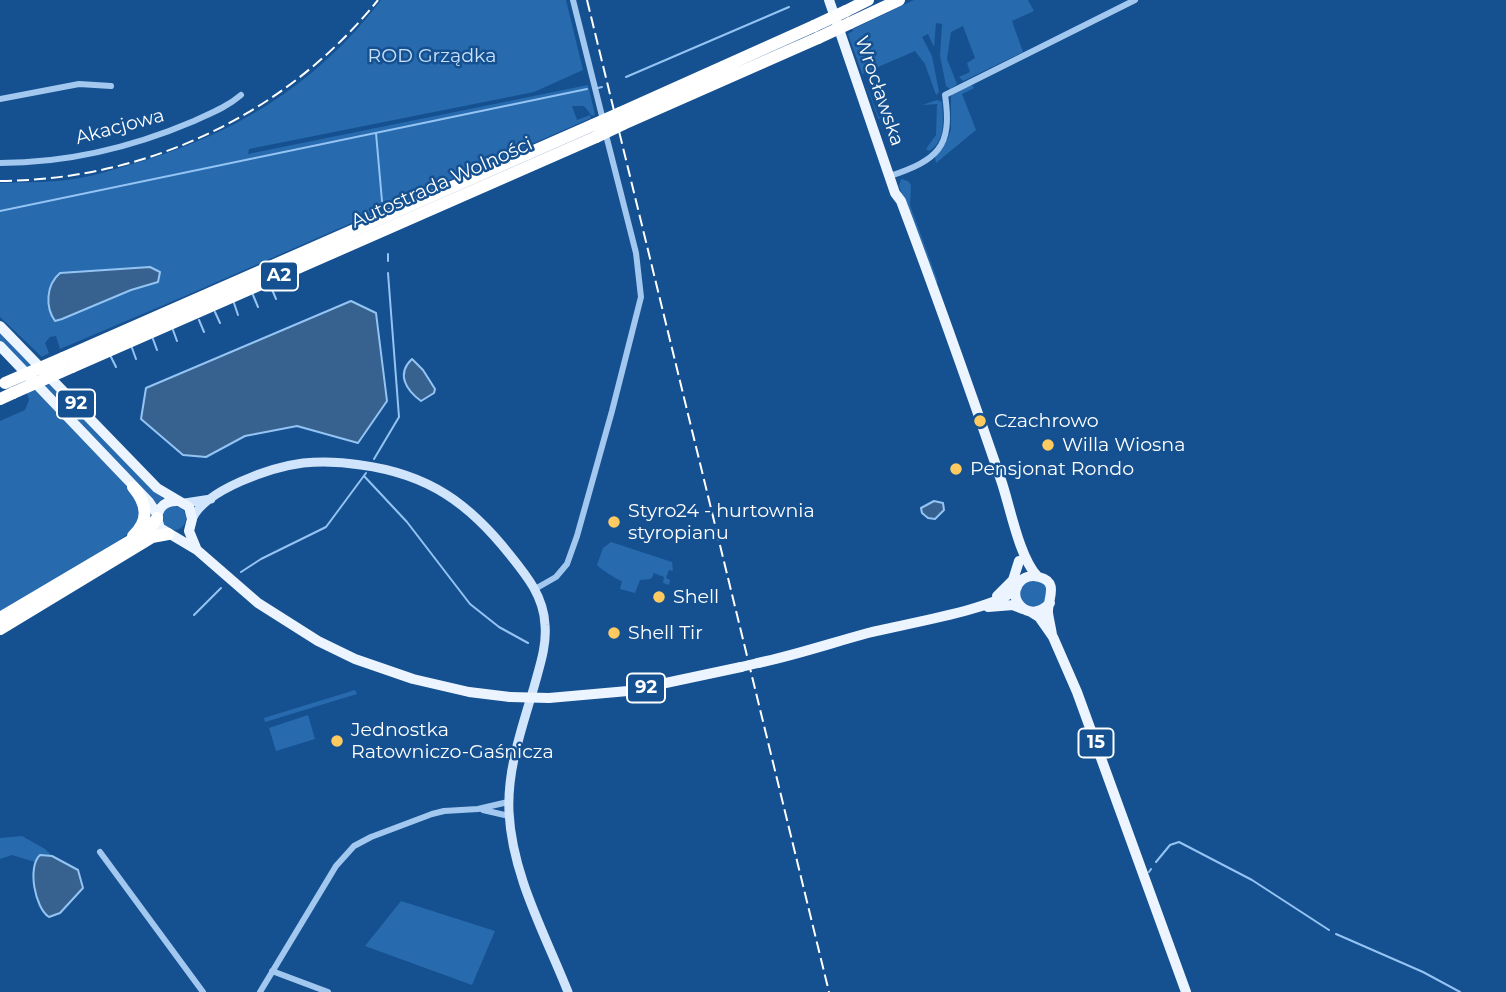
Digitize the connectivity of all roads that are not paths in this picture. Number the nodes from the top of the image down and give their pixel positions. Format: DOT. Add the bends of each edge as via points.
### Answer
graph roads {
  1 [pos="573,0"];
  2 [pos="830,0"];
  3 [pos="868,0"];
  4 [pos="899,0"];
  5 [pos="1135,0"];
  6 [pos="848,17"];
  7 [pos="111,86"];
  8 [pos="241,95"];
  9 [pos="0,99"];
  10 [pos="0,163"];
  11 [pos="890,176"];
  12 [pos="0,326"];
  13 [pos="0,346"];
  14 [pos="6,387"];
  15 [pos="0,399"];
  16 [pos="134,487"];
  17 [pos="211,499"];
  18 [pos="182,502"];
  19 [pos="157,516"];
  20 [pos="191,523"];
  21 [pos="171,535"];
  22 [pos="128,541"];
  23 [pos="1020,543"];
  24 [pos="197,550"];
  25 [pos="1019,561"];
  26 [pos="1037,576"];
  27 [pos="1019,584"];
  28 [pos="535,589"];
  29 [pos="1050,603"];
  30 [pos="975,608"];
  31 [pos="1027,611"];
  32 [pos="0,618"];
  33 [pos="0,629"];
  34 [pos="1053,637"];
  35 [pos="508,802"];
  36 [pos="478,809"];
  37 [pos="509,816"];
  38 [pos="100,852"];
  39 [pos="272,971"];
  40 [pos="203,992"];
  41 [pos="260,992"];
  42 [pos="328,992"];
  43 [pos="568,992"];
  44 [pos="1186,992"];
  1 -- 28 [label="street" via="636,253 641,297 574,545 562,572"];
  2 -- 11 [label="main road, Wrocławska / 15"];
  3 -- 6 [label="highway, Autostrada Wolności / A2"];
  4 -- 6 [label="highway, Autostrada Wolności / A2"];
  5 -- 11 [label="street" via="945,95 947,127 938,149 920,165"];
  6 -- 14 [label="highway, Autostrada Wolności / A2, bridge"];
  7 -- 9 [label="street" via="79,84"];
  8 -- 10 [label="street, Akacjowa" via="228,106 167,133 122,147"];
  11 -- 23 [label="main road, Wrocławska / 15" via="905,232 947,332"];
  12 -- 18 [label="main road, 92" via="157,488"];
  13 -- 16 [label="main road, 92"];
  14 -- 15 [label="highway, Autostrada Wolności / A2"];
  16 -- 19 [label="main road, 92"];
  16 -- 22 [label="highway" via="144,502 145,516"];
  17 -- 18 [label="street"];
  17 -- 20 [label="street"];
  17 -- 28 [label="street" via="258,475 302,463 356,464 400,472 463,505 494,535"];
  18 -- 19 [label="main road" via="163,504"];
  18 -- 20 [label="main road, 92" via="192,513"];
  19 -- 21 [label="main road, 92" via="160,528"];
  19 -- 22 [label="highway" via="149,530"];
  20 -- 21 [label="main road" via="181,534"];
  20 -- 24 [label="main road, 92"];
  21 -- 24 [label="main road, 92"];
  21 -- 33 [label="highway" via="152,537"];
  22 -- 32 [label="highway"];
  23 -- 25 [label="main road, Wrocławska / 15"];
  23 -- 26 [label="main road, Wrocławska / 15"];
  24 -- 30 [label="main road, 92, bridge" via="281,619 349,656 413,680 510,697 628,691"];
  25 -- 27 [label="main road, Wrocławska / 15"];
  25 -- 30 [label="main road, 92" via="1007,589"];
  26 -- 27 [label="main road"];
  26 -- 29 [label="main road, 15" via="1049,583"];
  27 -- 30 [label="main road, 92" via="1008,596"];
  27 -- 31 [label="main road, 15" via="1016,597"];
  28 -- 35 [label="street" via="545,625 544,649 511,769"];
  29 -- 31 [label="main road" via="1039,612"];
  29 -- 34 [label="main road, 15"];
  30 -- 31 [label="main road, 92" via="1013,605"];
  31 -- 34 [label="main road, 15" via="1038,617"];
  34 -- 44 [label="main road, 15"];
  35 -- 36 [label="street"];
  35 -- 37 [label="street"];
  36 -- 37 [label="street"];
  36 -- 39 [label="street" via="432,814 354,846 336,866"];
  37 -- 43 [label="street" via="518,866"];
  38 -- 40 [label="street"];
  39 -- 41 [label="street"];
  39 -- 42 [label="street"];
}
